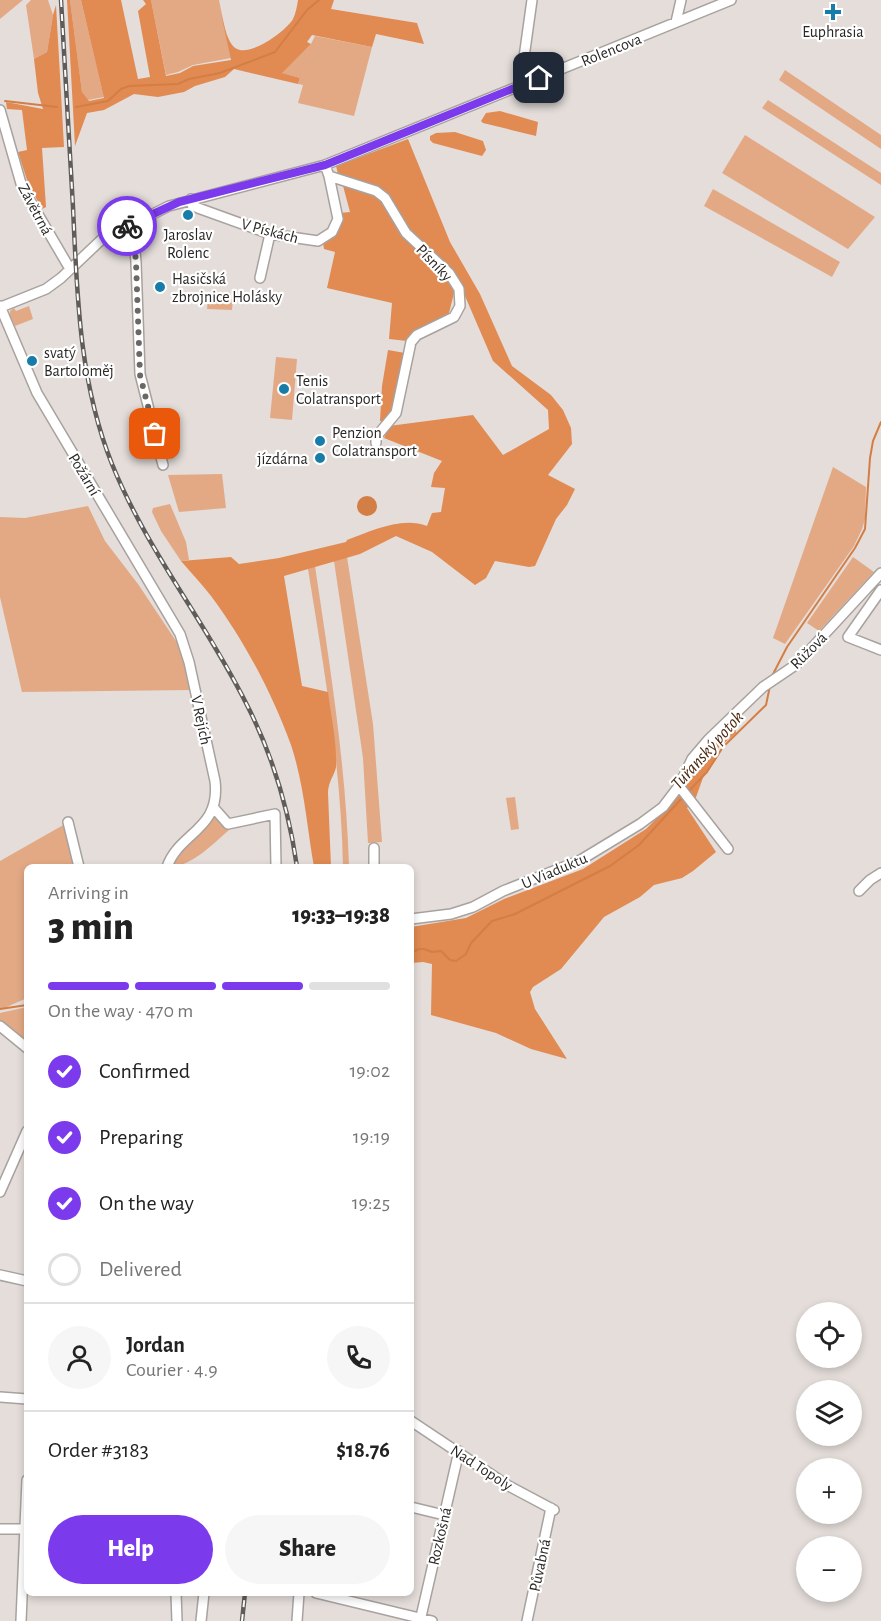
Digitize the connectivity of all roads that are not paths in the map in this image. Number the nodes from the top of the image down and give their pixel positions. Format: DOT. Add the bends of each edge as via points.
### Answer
graph roads {
  1 [pos="532,0"];
  2 [pos="681,0"];
  3 [pos="731,0"];
  4 [pos="676,22"];
  5 [pos="520,86"];
  6 [pos="0,110"];
  7 [pos="325,165"];
  8 [pos="329,176"];
  9 [pos="190,199"];
  10 [pos="127,226"];
  11 [pos="270,234"];
  12 [pos="67,265"];
  13 [pos="260,279"];
  14 [pos="1,306"];
  15 [pos="376,443"];
  16 [pos="163,465"];
  17 [pos="881,573"];
  18 [pos="881,590"];
  19 [pos="180,634"];
  20 [pos="881,650"];
  21 [pos="729,720"];
  22 [pos="679,786"];
  23 [pos="213,807"];
  24 [pos="68,822"];
  25 [pos="374,848"];
  26 [pos="728,849"];
  27 [pos="78,864"];
  28 [pos="168,864"];
  29 [pos="276,864"];
  30 [pos="375,864"];
  31 [pos="881,873"];
  32 [pos="859,891"];
  33 [pos="414,919"];
  34 [pos="0,1026"];
  35 [pos="24,1046"];
  36 [pos="24,1138"];
  37 [pos="0,1192"];
  38 [pos="0,1275"];
  39 [pos="24,1280"];
  40 [pos="0,1397"];
  41 [pos="24,1399"];
  42 [pos="414,1422"];
  43 [pos="459,1451"];
  44 [pos="414,1508"];
  45 [pos="553,1509"];
  46 [pos="444,1515"];
  47 [pos="0,1529"];
  48 [pos="24,1529"];
  49 [pos="24,1566"];
  50 [pos="176,1596"];
  51 [pos="204,1596"];
  52 [pos="299,1596"];
  53 [pos="328,1596"];
  54 [pos="420,1620"];
  55 [pos="21,1621"];
  56 [pos="177,1621"];
  57 [pos="201,1621"];
  58 [pos="297,1621"];
  59 [pos="432,1621"];
  60 [pos="527,1621"];
  1 -- 5 [label="street"];
  2 -- 4 [label="street"];
  3 -- 4 [label="street, Rolencova"];
  4 -- 5 [label="street, Rolencova"];
  5 -- 7 [label="street, Rolencova"];
  6 -- 12 [label="street, Závětrná" via="22,187"];
  7 -- 8 [label="street"];
  7 -- 9 [label="street, Rolencova"];
  8 -- 11 [label="street, V Pískách" via="338,219 332,232 318,241"];
  8 -- 15 [label="street, Písníky" via="376,191 385,198 406,233 449,273 459,289 460,306 454,317 417,334 411,342 396,413 376,437"];
  9 -- 10 [label="street, Rolencova"];
  9 -- 11 [label="street, V Pískách" via="198,208"];
  10 -- 12 [label="street, Rolencova"];
  10 -- 16 [label="street" via="134,241 136,262 140,375"];
  11 -- 13 [label="street"];
  12 -- 14 [label="street, Rolencova" via="40,292"];
  14 -- 19 [label="street, Požární" via="37,393"];
  17 -- 21 [label="street, Růžová" via="797,664"];
  18 -- 20 [label="street, Růžová" via="848,637"];
  19 -- 23 [label="street, V Rejích" via="213,771"];
  21 -- 22 [label="street, U Viaduktu" via="692,759"];
  22 -- 26 [label="street"];
  22 -- 33 [label="street, U Viaduktu" via="663,807 579,861 473,907"];
  23 -- 28 [label="street" via="206,821"];
  23 -- 29 [label="street" via="228,824 275,814"];
  24 -- 27 [label="street"];
  25 -- 30 [label="street"];
  31 -- 32 [label="street"];
  34 -- 35 [label="street"];
  36 -- 37 [label="street"];
  38 -- 39 [label="street"];
  40 -- 41 [label="street"];
  42 -- 43 [label="street, Nad Topoly"];
  43 -- 45 [label="street, Nad Topoly" via="507,1485"];
  43 -- 46 [label="street, Rozkošná"];
  44 -- 46 [label="street"];
  45 -- 60 [label="street, Půvabná"];
  46 -- 54 [label="street, Rozkošná"];
  47 -- 48 [label="street"];
  49 -- 55 [label="street"];
  50 -- 56 [label="street"];
  51 -- 57 [label="street"];
  52 -- 58 [label="street"];
  53 -- 54 [label="street"];
  54 -- 59 [label="street"];
}
